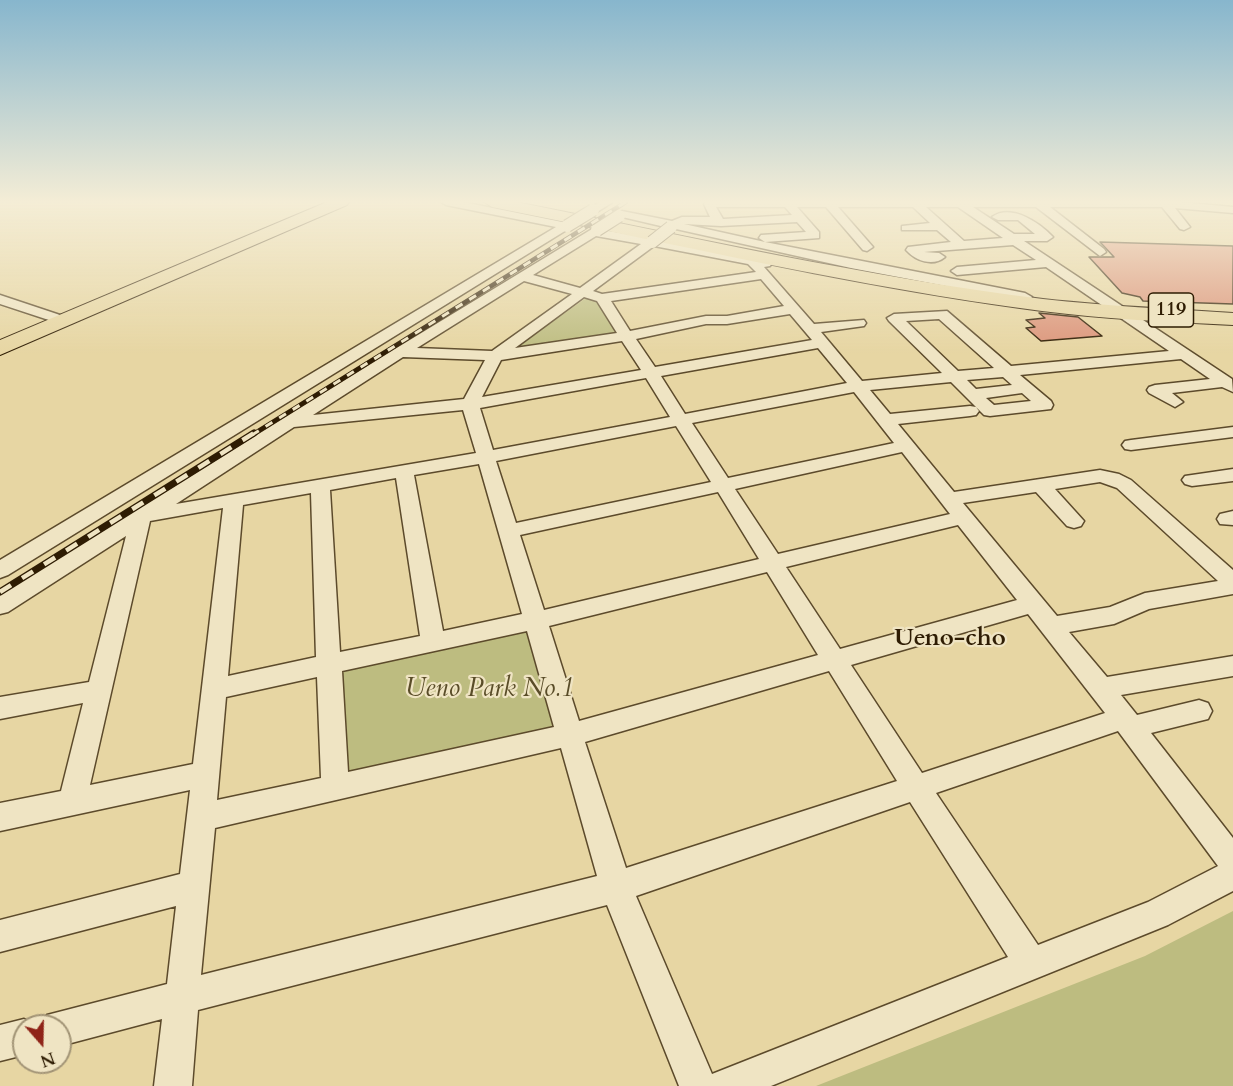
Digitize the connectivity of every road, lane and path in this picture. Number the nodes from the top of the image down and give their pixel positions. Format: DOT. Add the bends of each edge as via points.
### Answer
graph roads {
  1 [pos="210,253"];
  2 [pos="219,253"];
  3 [pos="523,253"];
  4 [pos="562,253"];
  5 [pos="634,253"];
  6 [pos="707,253"];
  7 [pos="711,253"];
  8 [pos="713,253"];
  9 [pos="768,253"];
  10 [pos="780,253"];
  11 [pos="801,253"];
  12 [pos="916,253"];
  13 [pos="1031,253"];
  14 [pos="939,257"];
  15 [pos="1046,263"];
  16 [pos="760,264"];
  17 [pos="840,267"];
  18 [pos="957,271"];
  19 [pos="524,277"];
  20 [pos="592,295"];
  21 [pos="0,298"];
  22 [pos="1020,299"];
  23 [pos="793,309"];
  24 [pos="1115,309"];
  25 [pos="1233,313"];
  26 [pos="59,319"];
  27 [pos="1233,319"];
  28 [pos="859,323"];
  29 [pos="626,335"];
  30 [pos="815,336"];
  31 [pos="0,341"];
  32 [pos="0,348"];
  33 [pos="400,352"];
  34 [pos="1184,354"];
  35 [pos="495,356"];
  36 [pos="1006,371"];
  37 [pos="651,373"];
  38 [pos="956,376"];
  39 [pos="1230,385"];
  40 [pos="858,386"];
  41 [pos="1189,386"];
  42 [pos="1026,388"];
  43 [pos="1207,399"];
  44 [pos="971,402"];
  45 [pos="1175,402"];
  46 [pos="470,404"];
  47 [pos="681,420"];
  48 [pos="885,420"];
  49 [pos="291,422"];
  50 [pos="1233,432"];
  51 [pos="1131,445"];
  52 [pos="906,446"];
  53 [pos="487,457"];
  54 [pos="404,471"];
  55 [pos="1233,475"];
  56 [pos="1192,480"];
  57 [pos="724,484"];
  58 [pos="320,485"];
  59 [pos="1041,485"];
  60 [pos="948,499"];
  61 [pos="234,500"];
  62 [pos="141,516"];
  63 [pos="963,517"];
  64 [pos="1074,521"];
  65 [pos="509,531"];
  66 [pos="773,563"];
  67 [pos="0,570"];
  68 [pos="1033,604"];
  69 [pos="0,606"];
  70 [pos="536,620"];
  71 [pos="1051,626"];
  72 [pos="434,641"];
  73 [pos="835,661"];
  74 [pos="329,664"];
  75 [pos="1233,666"];
  76 [pos="215,688"];
  77 [pos="1101,688"];
  78 [pos="100,690"];
  79 [pos="0,708"];
  80 [pos="1199,711"];
  81 [pos="1128,723"];
  82 [pos="569,735"];
  83 [pos="206,774"];
  84 [pos="335,786"];
  85 [pos="915,788"];
  86 [pos="72,803"];
  87 [pos="202,817"];
  88 [pos="0,818"];
  89 [pos="1233,862"];
  90 [pos="1233,875"];
  91 [pos="194,886"];
  92 [pos="616,887"];
  93 [pos="0,936"];
  94 [pos="1031,963"];
  95 [pos="183,997"];
  96 [pos="72,1025"];
  97 [pos="173,1086"];
  98 [pos="698,1086"];
  99 [pos="725,1086"];
  1 -- 26 [label="highway"];
  2 -- 26 [label="highway"];
  3 -- 67 [label="street"];
  4 -- 19 [label="street"];
  5 -- 20 [label="street"];
  6 -- 16 [label="street"];
  7 -- 16 [label="highway, 119"];
  8 -- 16 [label="highway"];
  9 -- 17 [label="highway, 119"];
  10 -- 17 [label="highway"];
  11 -- 22 [label="street"];
  12 -- 14 [label="street" via="924,258"];
  13 -- 15 [label="street"];
  15 -- 18 [label="street"];
  15 -- 24 [label="street"];
  16 -- 20 [label="street"];
  16 -- 22 [label="highway, 119"];
  16 -- 23 [label="street"];
  17 -- 22 [label="highway, 119"];
  19 -- 20 [label="street"];
  19 -- 33 [label="street"];
  20 -- 29 [label="street"];
  20 -- 35 [label="street"];
  21 -- 26 [label="street"];
  22 -- 24 [label="highway, 119"];
  23 -- 29 [label="street"];
  23 -- 30 [label="street"];
  24 -- 25 [label="highway, 119"];
  24 -- 27 [label="highway, 119"];
  24 -- 34 [label="street"];
  26 -- 31 [label="highway"];
  26 -- 32 [label="highway"];
  28 -- 30 [label="street"];
  29 -- 35 [label="street"];
  29 -- 37 [label="street"];
  30 -- 37 [label="street"];
  30 -- 40 [label="street"];
  33 -- 35 [label="street"];
  33 -- 49 [label="street"];
  34 -- 36 [label="street"];
  34 -- 39 [label="street"];
  35 -- 46 [label="street"];
  36 -- 38 [label="street"];
  36 -- 38 [label="street" via="942,314 894,318"];
  36 -- 42 [label="street"];
  37 -- 46 [label="street"];
  37 -- 47 [label="street"];
  38 -- 40 [label="street"];
  38 -- 44 [label="street"];
  39 -- 41 [label="street"];
  40 -- 47 [label="street"];
  40 -- 48 [label="street"];
  41 -- 43 [label="street"];
  41 -- 45 [label="street" via="1155,390"];
  42 -- 44 [label="street"];
  42 -- 44 [label="street" via="1045,405 990,411"];
  44 -- 48 [label="street"];
  46 -- 49 [label="street"];
  46 -- 53 [label="street"];
  47 -- 53 [label="street"];
  47 -- 57 [label="street"];
  48 -- 52 [label="street"];
  49 -- 62 [label="street"];
  50 -- 51 [label="street"];
  52 -- 57 [label="street"];
  52 -- 60 [label="street"];
  53 -- 54 [label="street"];
  53 -- 65 [label="street"];
  54 -- 58 [label="street"];
  54 -- 72 [label="street"];
  55 -- 56 [label="street"];
  57 -- 65 [label="street"];
  57 -- 66 [label="street"];
  58 -- 61 [label="street"];
  58 -- 74 [label="street"];
  59 -- 60 [label="street"];
  59 -- 64 [label="street"];
  59 -- 71 [label="street" via="1100,476 1124,484 1231,584 1145,601 1114,615"];
  60 -- 63 [label="street"];
  61 -- 62 [label="street"];
  61 -- 76 [label="street"];
  62 -- 69 [label="street"];
  62 -- 78 [label="street"];
  63 -- 66 [label="street"];
  63 -- 68 [label="street"];
  65 -- 70 [label="street"];
  66 -- 70 [label="street"];
  66 -- 73 [label="street"];
  68 -- 71 [label="street"];
  68 -- 73 [label="street"];
  70 -- 72 [label="street"];
  70 -- 82 [label="street"];
  71 -- 77 [label="street"];
  72 -- 74 [label="street"];
  73 -- 82 [label="street"];
  73 -- 85 [label="street"];
  74 -- 76 [label="street"];
  74 -- 84 [label="street"];
  75 -- 77 [label="street"];
  76 -- 83 [label="street"];
  77 -- 81 [label="street"];
  78 -- 79 [label="street"];
  78 -- 86 [label="street"];
  80 -- 81 [label="street"];
  81 -- 85 [label="street"];
  81 -- 89 [label="street"];
  82 -- 84 [label="street"];
  82 -- 92 [label="street"];
  83 -- 86 [label="street"];
  83 -- 87 [label="street"];
  84 -- 87 [label="street"];
  85 -- 92 [label="street"];
  85 -- 94 [label="street"];
  86 -- 88 [label="street"];
  87 -- 91 [label="street"];
  90 -- 94 [label="street" via="1157,914"];
  91 -- 93 [label="street"];
  91 -- 95 [label="street"];
  92 -- 95 [label="street"];
  92 -- 98 [label="street"];
  94 -- 99 [label="street"];
  95 -- 96 [label="street"];
  95 -- 97 [label="street"];
}
